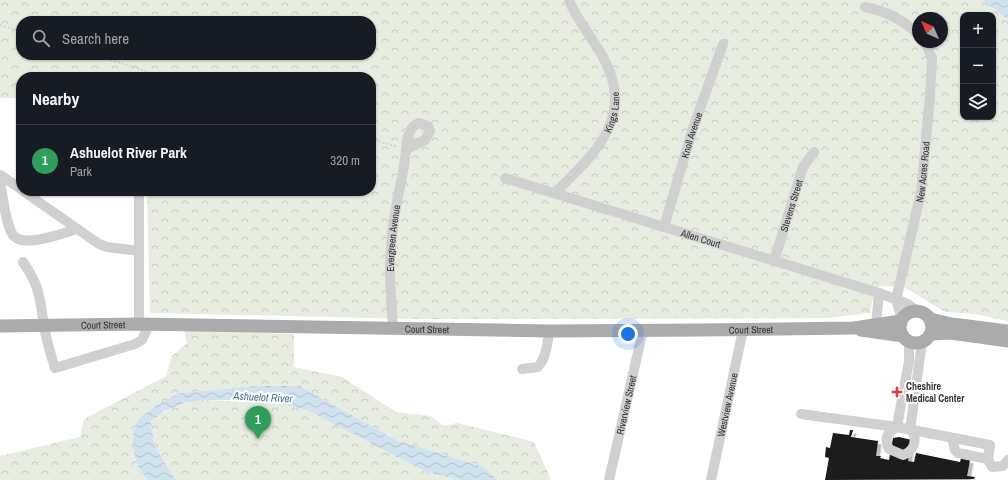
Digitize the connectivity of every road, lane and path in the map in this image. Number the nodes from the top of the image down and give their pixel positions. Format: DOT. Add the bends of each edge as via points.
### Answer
graph roads {
  1 [pos="569,0"];
  2 [pos="865,7"];
  3 [pos="0,25"];
  4 [pos="16,30"];
  5 [pos="912,30"];
  6 [pos="723,44"];
  7 [pos="928,48"];
  8 [pos="111,60"];
  9 [pos="148,72"];
  10 [pos="376,140"];
  11 [pos="407,149"];
  12 [pos="814,152"];
  13 [pos="0,174"];
  14 [pos="505,178"];
  15 [pos="0,181"];
  16 [pos="16,185"];
  17 [pos="555,193"];
  18 [pos="31,196"];
  19 [pos="139,196"];
  20 [pos="664,227"];
  21 [pos="77,228"];
  22 [pos="139,251"];
  23 [pos="774,261"];
  24 [pos="23,262"];
  25 [pos="879,293"];
  26 [pos="896,300"];
  27 [pos="917,311"];
  28 [pos="930,319"];
  29 [pos="902,320"];
  30 [pos="876,324"];
  31 [pos="144,325"];
  32 [pos="0,326"];
  33 [pos="44,326"];
  34 [pos="393,328"];
  35 [pos="854,328"];
  36 [pos="642,330"];
  37 [pos="744,330"];
  38 [pos="549,331"];
  39 [pos="1008,331"];
  40 [pos="927,338"];
  41 [pos="906,339"];
  42 [pos="1008,340"];
  43 [pos="522,369"];
  44 [pos="801,414"];
  45 [pos="897,427"];
  46 [pos="910,430"];
  47 [pos="952,438"];
  48 [pos="988,459"];
  49 [pos="1008,460"];
  50 [pos="609,480"];
  51 [pos="711,480"];
  1 -- 17 [label="street, Kings Lane" via="606,63 614,82 616,97 611,123 593,156"];
  2 -- 5 [label="street" via="892,15"];
  3 -- 4 [label="path"];
  6 -- 20 [label="street, Knoll Avenue" via="691,134"];
  7 -- 26 [label="street, New Acres Road" via="932,58 921,192"];
  8 -- 9 [label="path"];
  10 -- 11 [label="path"];
  11 -- 34 [label="street, Evergreen Avenue" via="391,238 390,293"];
  12 -- 23 [label="street, Stevens Street" via="803,167"];
  13 -- 16 [label="street"];
  14 -- 17 [label="street, Allen Court"];
  15 -- 21 [label="street" via="9,228 18,240 39,240"];
  17 -- 20 [label="street, Allen Court"];
  18 -- 21 [label="street"];
  19 -- 22 [label="street"];
  20 -- 23 [label="street, Allen Court"];
  21 -- 22 [label="street" via="106,247"];
  22 -- 31 [label="street"];
  23 -- 25 [label="street, Allen Court"];
  24 -- 33 [label="street" via="42,302"];
  25 -- 26 [label="street, Allen Court"];
  25 -- 30 [label="street"];
  26 -- 27 [label="street, Allen Court" via="908,304"];
  26 -- 29 [label="street"];
  27 -- 28 [label="main road"];
  27 -- 29 [label="main road, Court Street" via="909,313"];
  28 -- 39 [label="main road"];
  28 -- 40 [label="main road" via="932,323"];
  29 -- 30 [label="main road, Court Street"];
  29 -- 41 [label="main road" via="900,329"];
  30 -- 35 [label="main road, Court Street"];
  31 -- 33 [label="main road, Court Street"];
  31 -- 33 [label="street" via="142,340 135,344 55,368"];
  31 -- 34 [label="main road, Court Street"];
  32 -- 33 [label="main road, Court Street"];
  34 -- 38 [label="main road, Court Street"];
  35 -- 37 [label="main road, Court Street"];
  35 -- 41 [label="main road, Court Street"];
  36 -- 37 [label="main road, Court Street"];
  36 -- 38 [label="main road, Court Street"];
  36 -- 50 [label="street, Riverview Street"];
  37 -- 51 [label="street, Westview Avenue"];
  38 -- 43 [label="street" via="542,363 538,368"];
  40 -- 41 [label="main road, Court Street"];
  40 -- 42 [label="main road, Court Street" via="951,333"];
  40 -- 46 [label="street"];
  41 -- 45 [label="street" via="909,362"];
  44 -- 45 [label="street"];
  45 -- 46 [label="street"];
  45 -- 46 [label="street" via="888,433 886,440 889,449 899,454 907,454 914,445 914,434"];
  46 -- 47 [label="street"];
  47 -- 48 [label="street" via="958,452"];
  47 -- 48 [label="street" via="990,445"];
  48 -- 49 [label="street" via="992,467 997,468"];
}
